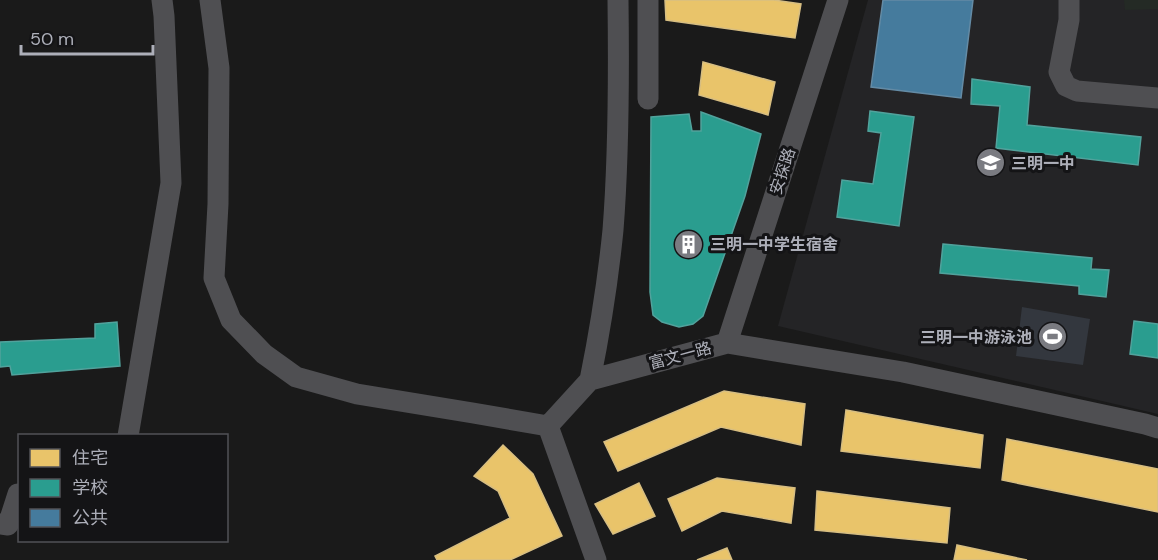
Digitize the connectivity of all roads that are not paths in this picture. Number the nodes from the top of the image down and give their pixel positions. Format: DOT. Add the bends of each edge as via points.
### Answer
graph roads {
  1 [pos="162,0"];
  2 [pos="210,0"];
  3 [pos="618,0"];
  4 [pos="648,0"];
  5 [pos="838,0"];
  6 [pos="1069,0"];
  7 [pos="648,99"];
  8 [pos="1158,99"];
  9 [pos="727,342"];
  10 [pos="590,380"];
  11 [pos="548,426"];
  12 [pos="1158,428"];
  13 [pos="128,434"];
  14 [pos="18,494"];
  15 [pos="0,524"];
  16 [pos="596,560"];
  1 -- 13 [label="street" via="171,183"];
  2 -- 11 [label="street" via="219,68 214,278 231,320 264,354 296,377 357,394"];
  3 -- 10 [label="street" via="619,110 613,231"];
  4 -- 7 [label="street"];
  5 -- 9 [label="street, 安探路"];
  6 -- 8 [label="street" via="1059,72 1066,86 1077,91"];
  9 -- 10 [label="street, 富文一路"];
  9 -- 12 [label="street, 富文一路" via="903,372"];
  10 -- 11 [label="street"];
  11 -- 16 [label="street"];
  14 -- 15 [label="street" via="8,525"];
}
